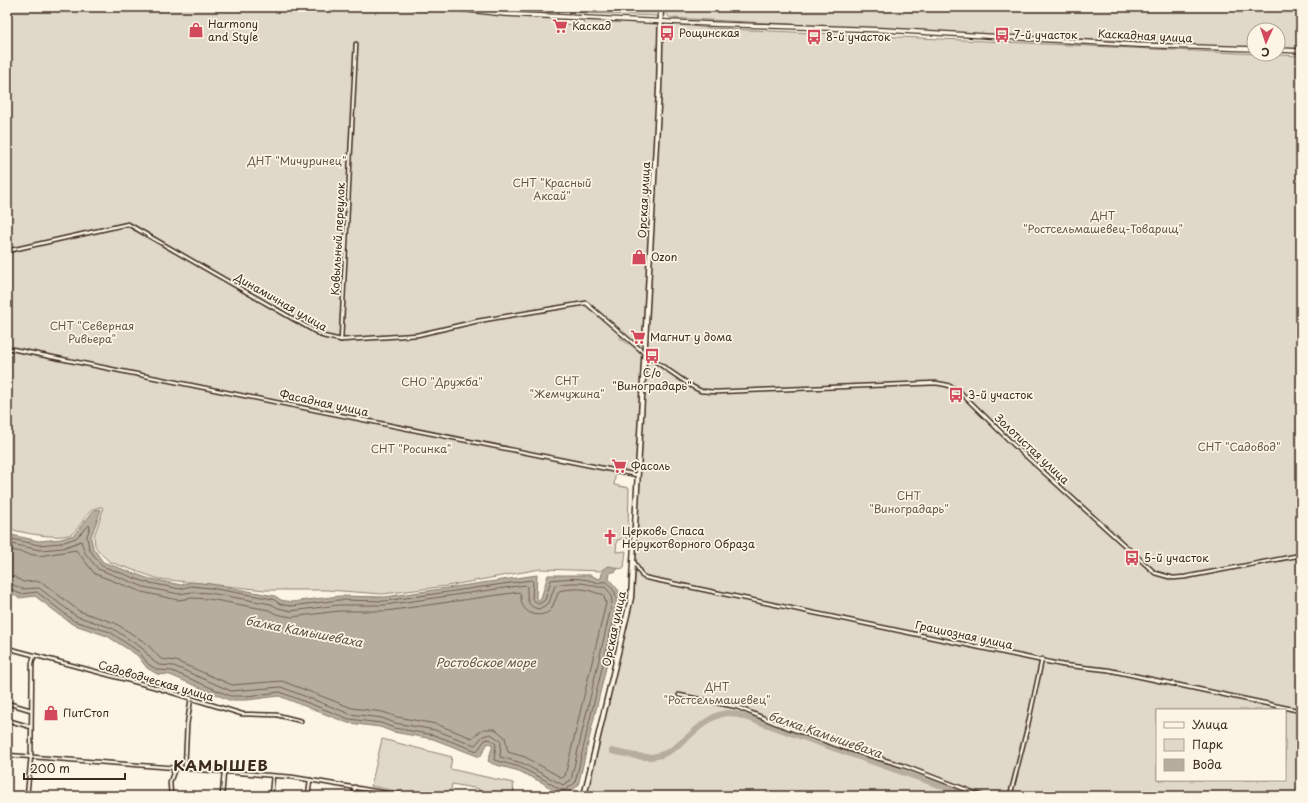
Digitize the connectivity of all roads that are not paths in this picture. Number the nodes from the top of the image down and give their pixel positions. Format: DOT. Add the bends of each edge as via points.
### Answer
graph roads {
  1 [pos="413,7"];
  2 [pos="661,7"];
  3 [pos="662,21"];
  4 [pos="356,44"];
  5 [pos="1246,49"];
  6 [pos="1286,50"];
  7 [pos="1301,51"];
  8 [pos="7,251"];
  9 [pos="586,303"];
  10 [pos="341,340"];
  11 [pos="7,348"];
  12 [pos="645,354"];
  13 [pos="637,475"];
  14 [pos="1301,555"];
  15 [pos="633,560"];
  16 [pos="7,648"];
  17 [pos="34,656"];
  18 [pos="1042,659"];
  19 [pos="679,695"];
  20 [pos="191,698"];
  21 [pos="7,703"];
  22 [pos="31,710"];
  23 [pos="1301,711"];
  24 [pos="7,720"];
  25 [pos="301,721"];
  26 [pos="31,727"];
  27 [pos="7,755"];
  28 [pos="31,756"];
  29 [pos="175,767"];
  30 [pos="185,768"];
  31 [pos="224,772"];
  32 [pos="273,776"];
  33 [pos="310,780"];
  34 [pos="355,787"];
  35 [pos="393,795"];
  36 [pos="26,796"];
  37 [pos="171,796"];
  38 [pos="222,796"];
  39 [pos="271,796"];
  40 [pos="308,796"];
  41 [pos="353,796"];
  42 [pos="404,796"];
  43 [pos="584,796"];
  44 [pos="983,796"];
  45 [pos="1010,796"];
  46 [pos="1038,796"];
  47 [pos="1062,796"];
  1 -- 3 [label="street, Каскадная улица"];
  2 -- 3 [label="main road, Орская улица"];
  3 -- 5 [label="street, Каскадная улица"];
  3 -- 12 [label="main road, Орская улица"];
  4 -- 10 [label="street, Ковыльный переулок"];
  6 -- 7 [label="street"];
  8 -- 10 [label="street, Динамичная улица" via="132,225 323,336"];
  9 -- 10 [label="street, Динамичная улица" via="478,321 417,335"];
  9 -- 12 [label="street, Золотистая улица"];
  11 -- 13 [label="street, Фасадная улица"];
  12 -- 13 [label="main road, Орская улица"];
  12 -- 14 [label="street, Золотистая улица" via="693,387 708,392 936,383 947,385 958,390 1147,566 1164,576 1185,577"];
  13 -- 15 [label="main road, Орская улица"];
  15 -- 18 [label="street, Грациозная улица" via="642,576 647,578"];
  15 -- 43 [label="main road, Орская улица" via="629,613"];
  16 -- 17 [label="street, Садоводческая улица"];
  17 -- 20 [label="street, Садоводческая улица"];
  17 -- 22 [label="street"];
  18 -- 23 [label="street, Грациозная улица" via="1063,665 1108,670"];
  18 -- 45 [label="street"];
  19 -- 44 [label="street" via="736,707"];
  20 -- 25 [label="street, Садоводческая улица" via="242,714 277,715"];
  20 -- 30 [label="street"];
  21 -- 22 [label="street"];
  22 -- 26 [label="street"];
  24 -- 26 [label="street"];
  26 -- 28 [label="street"];
  27 -- 28 [label="street"];
  28 -- 29 [label="street"];
  28 -- 36 [label="street"];
  29 -- 30 [label="street"];
  29 -- 37 [label="street" via="170,782"];
  30 -- 31 [label="street"];
  31 -- 32 [label="street"];
  31 -- 38 [label="street"];
  32 -- 33 [label="street"];
  32 -- 39 [label="street"];
  33 -- 34 [label="street"];
  33 -- 40 [label="street"];
  34 -- 35 [label="street"];
  34 -- 41 [label="street"];
  35 -- 42 [label="street"];
  46 -- 47 [label="street" via="1052,793"];
}
